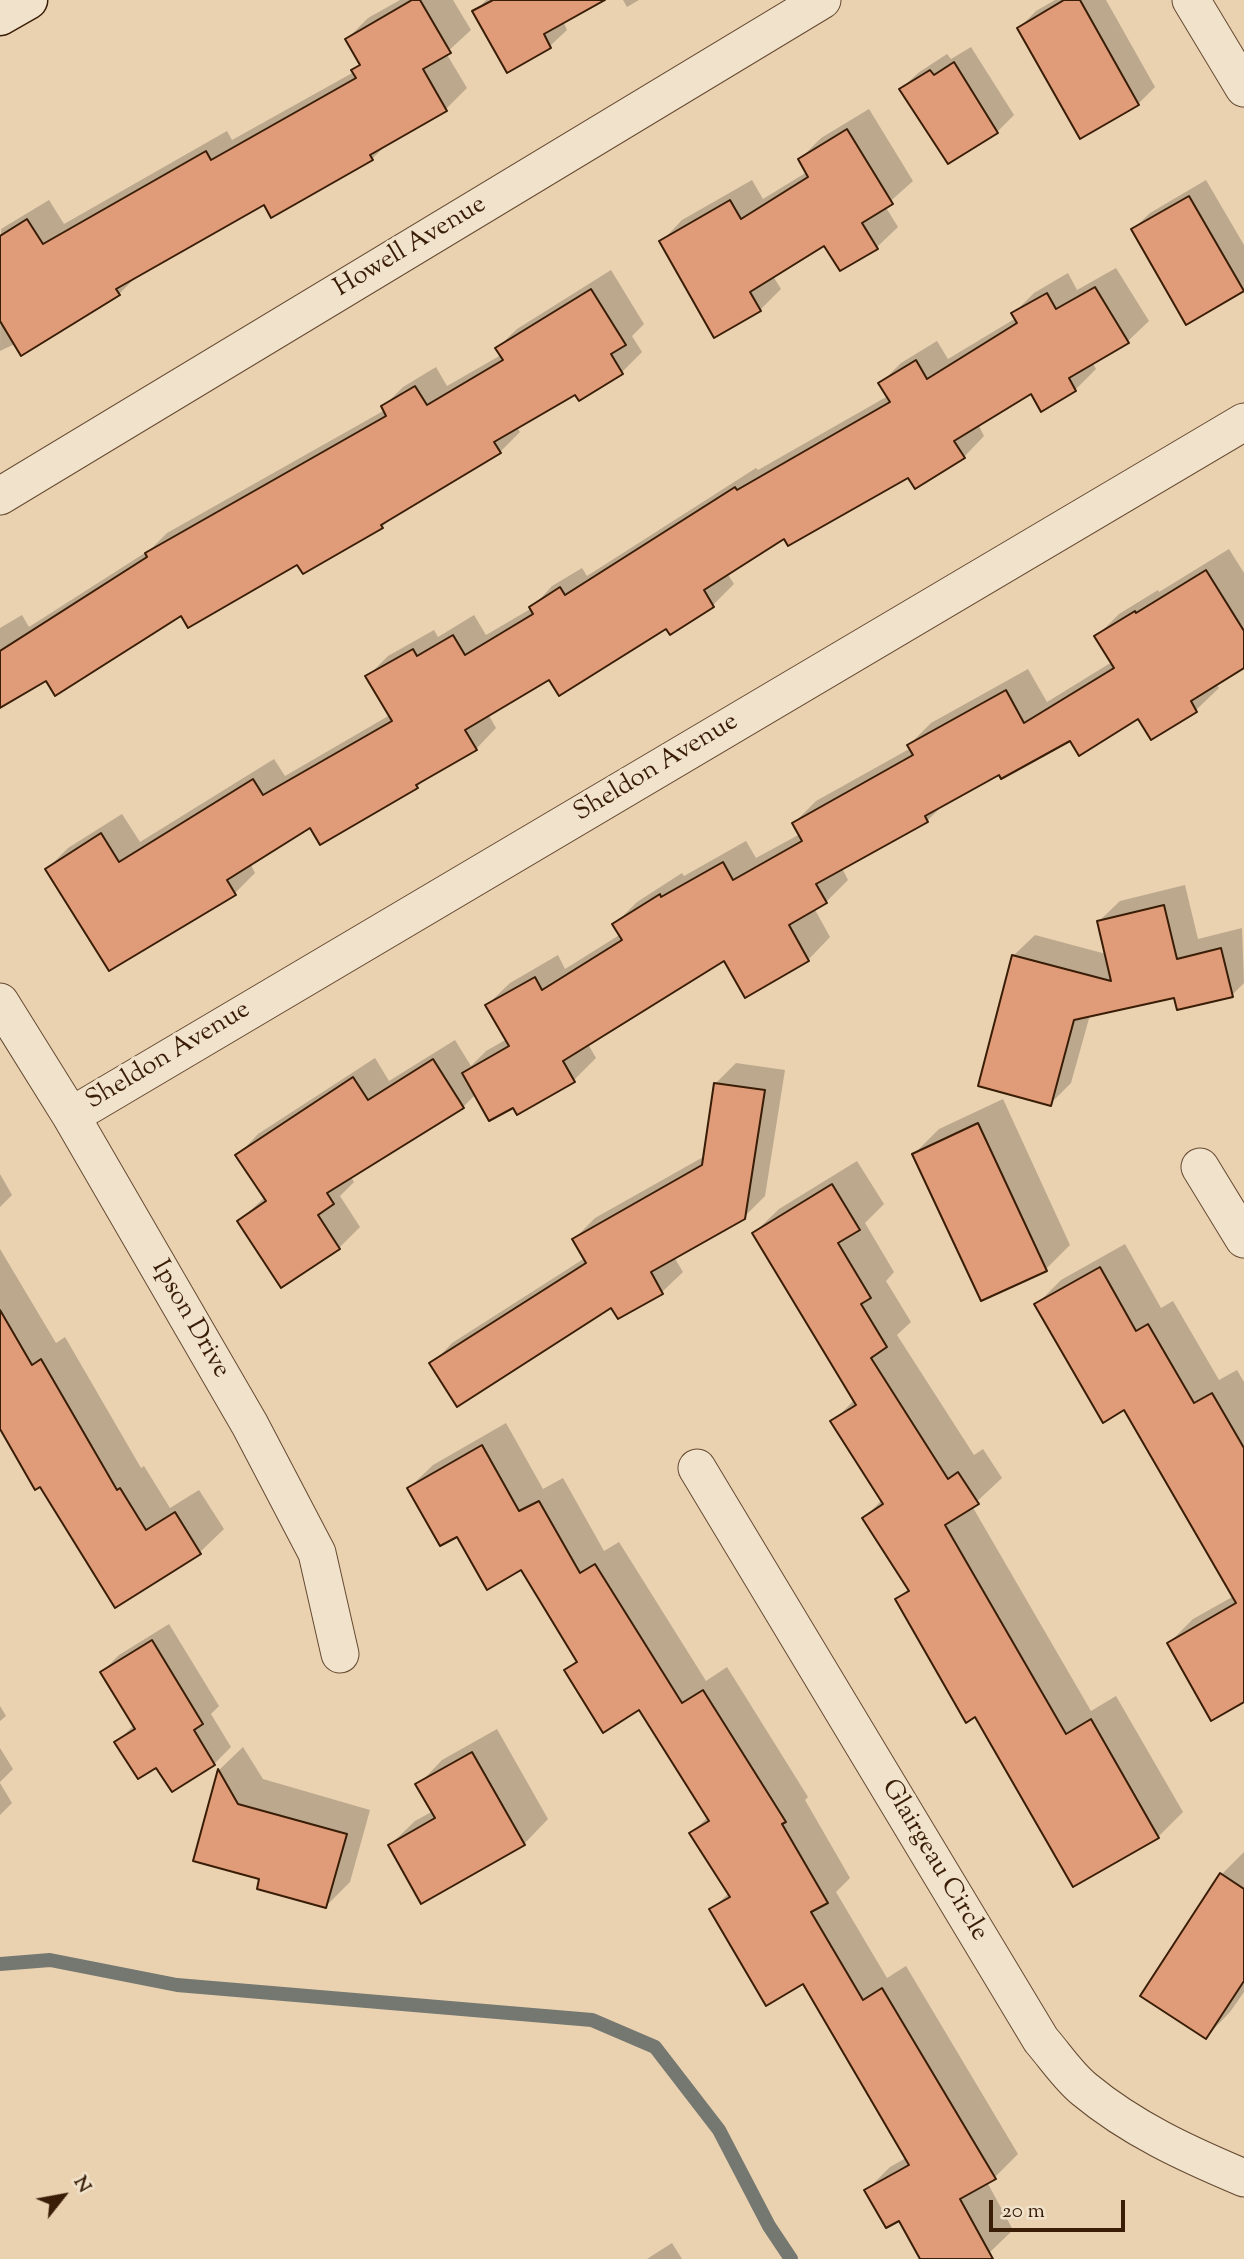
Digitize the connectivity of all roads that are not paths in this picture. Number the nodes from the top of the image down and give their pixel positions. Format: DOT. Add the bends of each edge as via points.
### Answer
graph roads {
  1 [pos="27,0"];
  2 [pos="822,0"];
  3 [pos="1191,0"];
  4 [pos="0,16"];
  5 [pos="1244,88"];
  6 [pos="1244,422"];
  7 [pos="0,496"];
  8 [pos="0,1002"];
  9 [pos="71,1116"];
  10 [pos="1200,1167"];
  11 [pos="1244,1239"];
  12 [pos="697,1468"];
  13 [pos="341,1654"];
  14 [pos="1244,2178"];
  1 -- 4 [label="street"];
  2 -- 7 [label="street, Howell Avenue"];
  3 -- 5 [label="street"];
  6 -- 9 [label="street, Sheldon Avenue"];
  8 -- 9 [label="street, Ipson Drive"];
  9 -- 13 [label="street, Ipson Drive" via="250,1425 317,1553"];
  10 -- 11 [label="street"];
  12 -- 14 [label="street, Glairgeau Circle" via="1041,2040 1082,2088 1128,2122"];
}
